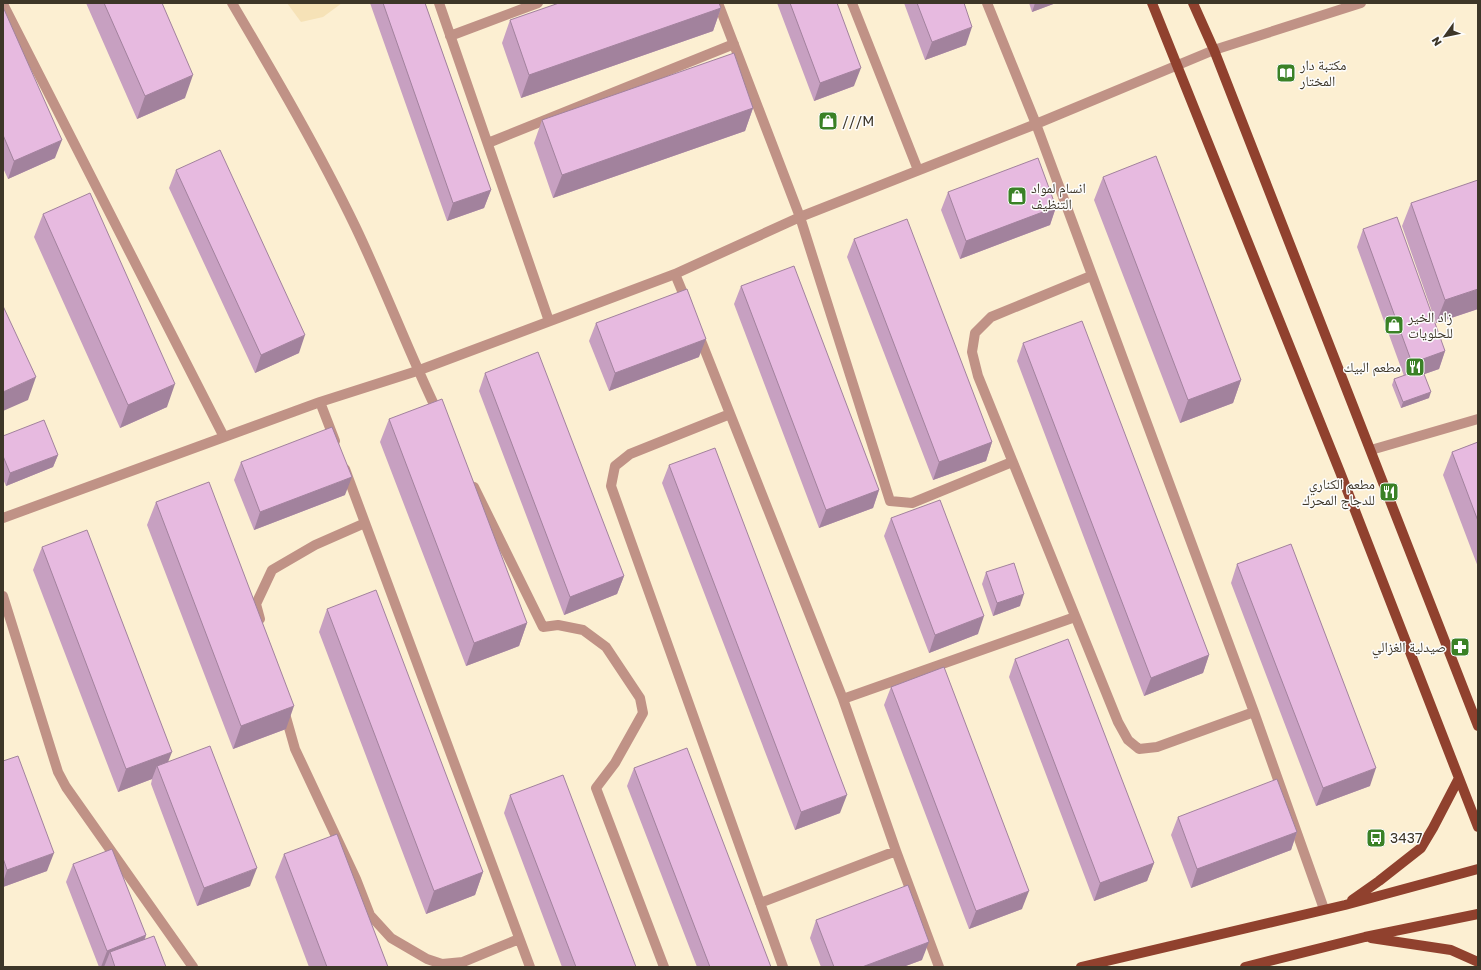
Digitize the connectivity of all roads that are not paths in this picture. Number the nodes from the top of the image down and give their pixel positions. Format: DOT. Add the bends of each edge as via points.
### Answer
graph roads {
  1 [pos="232,3"];
  2 [pos="439,3"];
  3 [pos="538,3"];
  4 [pos="718,3"];
  5 [pos="852,3"];
  6 [pos="987,3"];
  7 [pos="1152,3"];
  8 [pos="1193,3"];
  9 [pos="1361,3"];
  10 [pos="3,4"];
  11 [pos="450,36"];
  12 [pos="734,44"];
  13 [pos="1214,50"];
  14 [pos="1176,65"];
  15 [pos="1036,124"];
  16 [pos="488,143"];
  17 [pos="918,170"];
  18 [pos="800,217"];
  19 [pos="675,274"];
  20 [pos="1091,276"];
  21 [pos="690,310"];
  22 [pos="549,321"];
  23 [pos="695,325"];
  24 [pos="418,371"];
  25 [pos="320,402"];
  26 [pos="730,414"];
  27 [pos="1478,419"];
  28 [pos="442,421"];
  29 [pos="224,437"];
  30 [pos="1371,450"];
  31 [pos="1012,462"];
  32 [pos="470,478"];
  33 [pos="3,518"];
  34 [pos="365,523"];
  35 [pos="3,596"];
  36 [pos="1075,617"];
  37 [pos="262,627"];
  38 [pos="843,699"];
  39 [pos="282,703"];
  40 [pos="1254,712"];
  41 [pos="1478,726"];
  42 [pos="1458,778"];
  43 [pos="1478,827"];
  44 [pos="896,851"];
  45 [pos="1478,869"];
  46 [pos="760,903"];
  47 [pos="1345,905"];
  48 [pos="1324,909"];
  49 [pos="1478,914"];
  50 [pos="1365,937"];
  51 [pos="519,939"];
  52 [pos="1478,962"];
  53 [pos="193,967"];
  54 [pos="530,967"];
  55 [pos="664,967"];
  56 [pos="783,967"];
  57 [pos="939,967"];
  58 [pos="1081,967"];
  59 [pos="1245,967"];
  1 -- 24 [label="street" via="275,76 356,228"];
  2 -- 11 [label="street"];
  3 -- 11 [label="street"];
  4 -- 12 [label="street"];
  5 -- 17 [label="street"];
  6 -- 15 [label="street"];
  7 -- 14 [label="main road"];
  8 -- 13 [label="main road"];
  9 -- 13 [label="street"];
  10 -- 29 [label="street"];
  11 -- 16 [label="street"];
  12 -- 16 [label="street"];
  12 -- 18 [label="street"];
  13 -- 14 [label="street"];
  13 -- 30 [label="main road"];
  14 -- 15 [label="street"];
  14 -- 42 [label="main road" via="1340,472"];
  15 -- 17 [label="street"];
  15 -- 20 [label="street"];
  16 -- 22 [label="street"];
  17 -- 18 [label="street"];
  18 -- 19 [label="street"];
  18 -- 31 [label="street" via="890,501 912,503"];
  19 -- 21 [label="street"];
  19 -- 22 [label="street"];
  20 -- 31 [label="street" via="991,317 975,333 972,352 978,376"];
  20 -- 40 [label="street"];
  22 -- 24 [label="street"];
  23 -- 26 [label="street"];
  24 -- 25 [label="street"];
  24 -- 28 [label="street"];
  25 -- 29 [label="street"];
  25 -- 34 [label="street"];
  26 -- 38 [label="street"];
  26 -- 46 [label="street" via="630,454 615,466 612,486"];
  27 -- 30 [label="street"];
  29 -- 33 [label="street"];
  30 -- 41 [label="main road"];
  31 -- 36 [label="street"];
  32 -- 55 [label="street" via="543,627 558,625 583,630 606,647 640,698 643,714 596,788"];
  34 -- 37 [label="street" via="315,545 272,570 256,604"];
  34 -- 51 [label="street"];
  35 -- 53 [label="street" via="58,772 66,788"];
  36 -- 38 [label="street"];
  36 -- 40 [label="street" via="1118,722 1128,740 1139,749 1157,747"];
  38 -- 44 [label="street"];
  39 -- 51 [label="street" via="295,749 370,914 391,938 427,959 442,964 463,962"];
  40 -- 48 [label="street"];
  42 -- 43 [label="main road"];
  42 -- 47 [label="main road" via="1434,828 1421,848"];
  44 -- 46 [label="street"];
  44 -- 57 [label="street"];
  45 -- 47 [label="main road"];
  46 -- 56 [label="street"];
  47 -- 48 [label="main road"];
  48 -- 58 [label="main road"];
  49 -- 50 [label="main road"];
  50 -- 52 [label="main road" via="1451,950"];
  50 -- 59 [label="main road"];
  51 -- 54 [label="street"];
}
